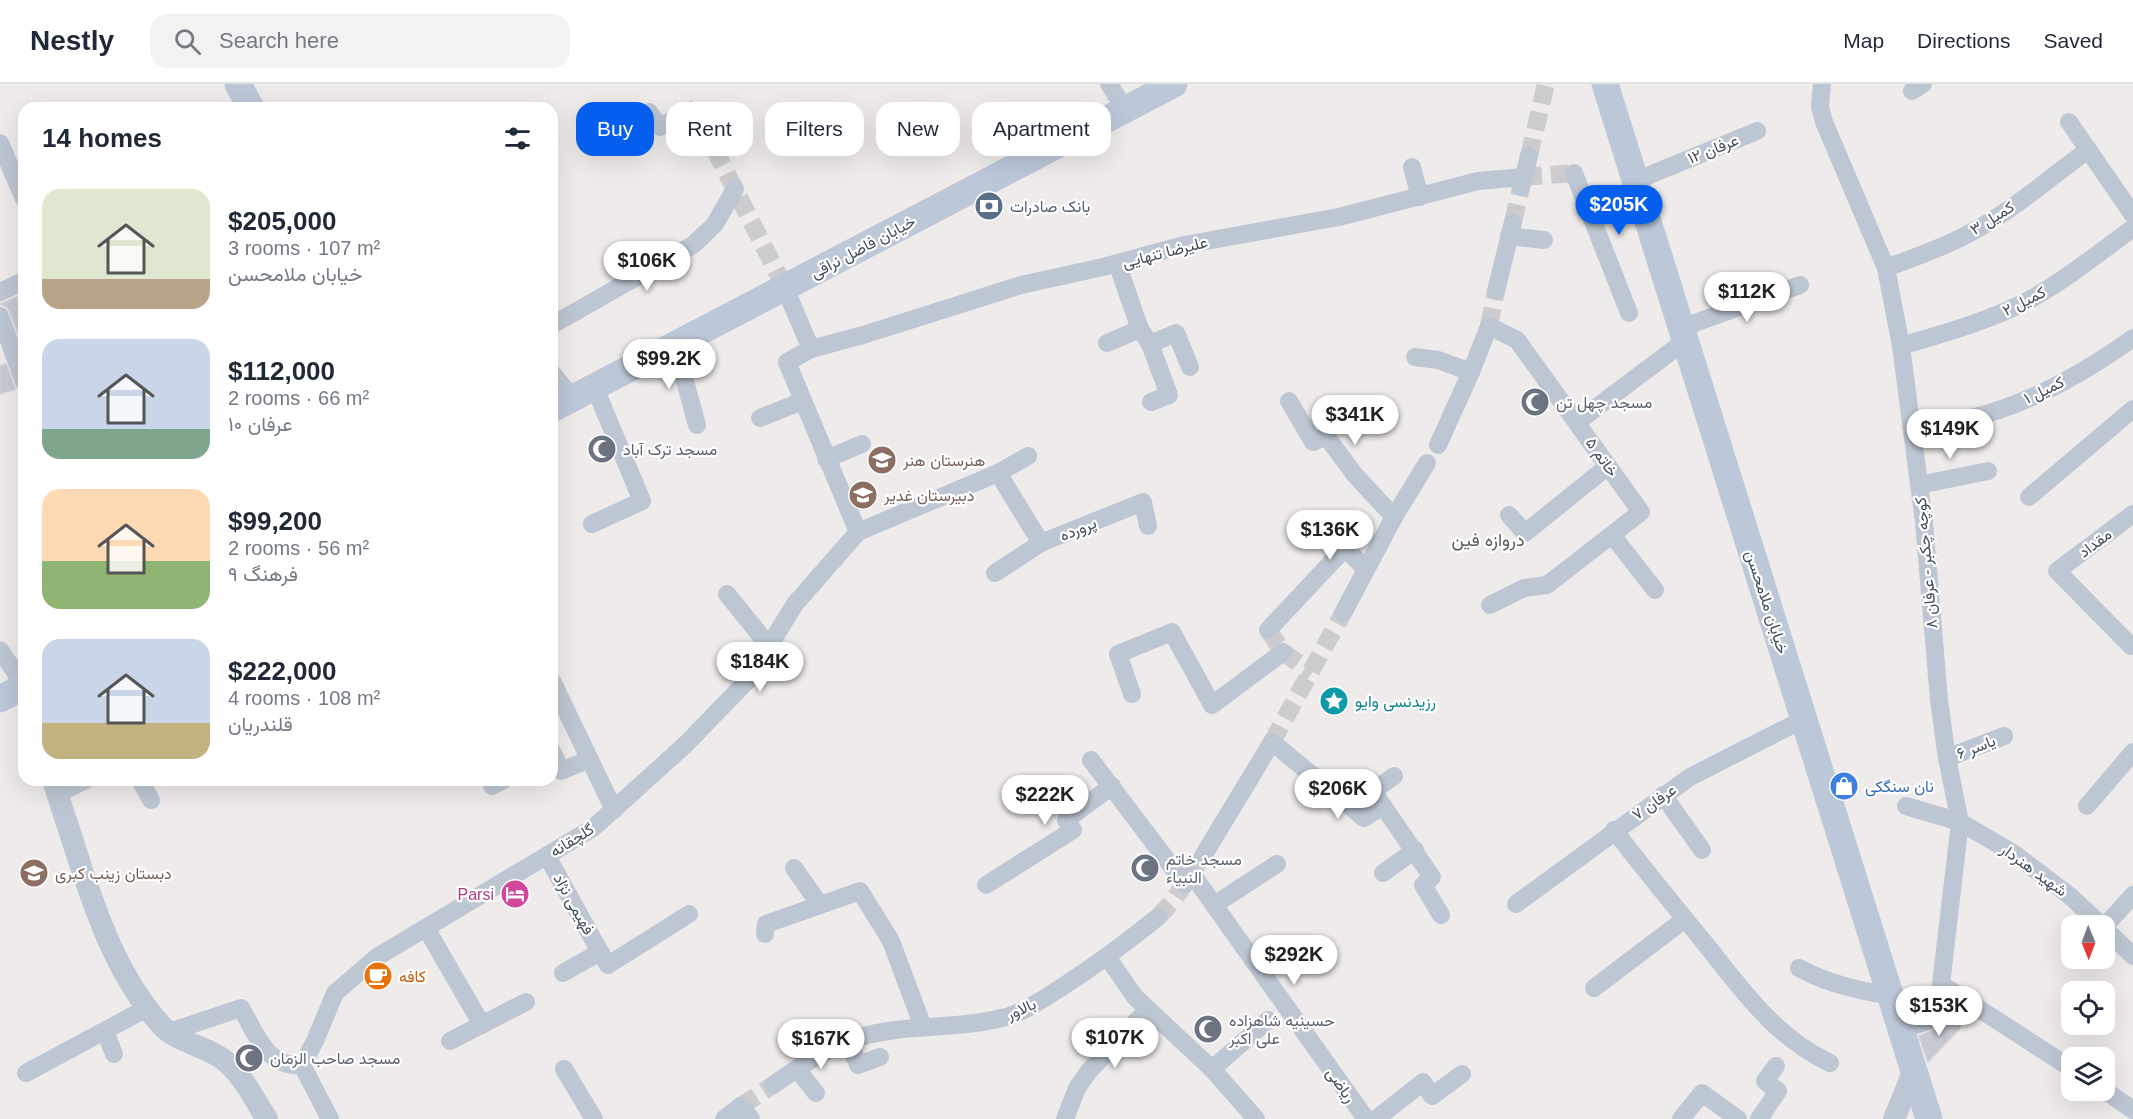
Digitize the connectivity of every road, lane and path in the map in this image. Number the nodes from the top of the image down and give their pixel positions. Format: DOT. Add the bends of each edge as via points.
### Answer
graph roads {
  1 [pos="238,84"];
  2 [pos="1109,84"];
  3 [pos="1174,84"];
  4 [pos="1605,84"];
  5 [pos="1822,84"];
  6 [pos="248,102"];
  7 [pos="1125,110"];
  8 [pos="654,119"];
  9 [pos="2069,122"];
  10 [pos="666,124"];
  11 [pos="1757,131"];
  12 [pos="0,143"];
  13 [pos="2088,150"];
  14 [pos="1529,156"];
  15 [pos="1412,167"];
  16 [pos="1574,173"];
  17 [pos="1635,181"];
  18 [pos="18,184"];
  19 [pos="735,189"];
  20 [pos="1420,197"];
  21 [pos="2133,214"];
  22 [pos="2133,228"];
  23 [pos="1544,240"];
  24 [pos="1117,263"];
  25 [pos="1886,268"];
  26 [pos="18,284"];
  27 [pos="1800,285"];
  28 [pos="785,288"];
  29 [pos="1496,291"];
  30 [pos="0,292"];
  31 [pos="1629,313"];
  32 [pos="0,316"];
  33 [pos="558,322"];
  34 [pos="1683,334"];
  35 [pos="1145,337"];
  36 [pos="2133,338"];
  37 [pos="1107,343"];
  38 [pos="675,345"];
  39 [pos="1901,346"];
  40 [pos="811,349"];
  41 [pos="1415,357"];
  42 [pos="18,366"];
  43 [pos="1190,367"];
  44 [pos="1471,372"];
  45 [pos="558,380"];
  46 [pos="573,399"];
  47 [pos="803,401"];
  48 [pos="1289,401"];
  49 [pos="1151,402"];
  50 [pos="2133,409"];
  51 [pos="760,418"];
  52 [pos="1577,422"];
  53 [pos="697,425"];
  54 [pos="1911,426"];
  55 [pos="862,444"];
  56 [pos="1438,445"];
  57 [pos="1028,456"];
  58 [pos="826,459"];
  59 [pos="1427,464"];
  60 [pos="1608,466"];
  61 [pos="1988,471"];
  62 [pos="998,473"];
  63 [pos="1919,484"];
  64 [pos="2029,497"];
  65 [pos="2133,514"];
  66 [pos="1509,515"];
  67 [pos="1394,517"];
  68 [pos="592,524"];
  69 [pos="1148,526"];
  70 [pos="1322,526"];
  71 [pos="858,532"];
  72 [pos="1612,535"];
  73 [pos="1041,543"];
  74 [pos="1344,549"];
  75 [pos="1366,569"];
  76 [pos="995,573"];
  77 [pos="1655,590"];
  78 [pos="727,594"];
  79 [pos="1490,605"];
  80 [pos="1343,613"];
  81 [pos="1268,630"];
  82 [pos="769,646"];
  83 [pos="2131,646"];
  84 [pos="0,650"];
  85 [pos="1282,652"];
  86 [pos="18,677"];
  87 [pos="18,689"];
  88 [pos="558,693"];
  89 [pos="1132,694"];
  90 [pos="0,699"];
  91 [pos="1804,719"];
  92 [pos="2004,736"];
  93 [pos="2133,752"];
  94 [pos="1947,758"];
  95 [pos="590,759"];
  96 [pos="1091,760"];
  97 [pos="558,765"];
  98 [pos="1394,776"];
  99 [pos="143,786"];
  100 [pos="1112,786"];
  101 [pos="55,787"];
  102 [pos="1663,795"];
  103 [pos="151,800"];
  104 [pos="1383,806"];
  105 [pos="1906,806"];
  106 [pos="2087,806"];
  107 [pos="614,810"];
  108 [pos="1960,822"];
  109 [pos="1614,830"];
  110 [pos="1415,850"];
  111 [pos="1702,850"];
  112 [pos="547,856"];
  113 [pos="1203,856"];
  114 [pos="1277,864"];
  115 [pos="794,868"];
  116 [pos="1383,873"];
  117 [pos="986,885"];
  118 [pos="2133,895"];
  119 [pos="1516,904"];
  120 [pos="820,905"];
  121 [pos="1214,905"];
  122 [pos="689,914"];
  123 [pos="1441,915"];
  124 [pos="2091,915"];
  125 [pos="2115,915"];
  126 [pos="1158,917"];
  127 [pos="1685,919"];
  128 [pos="426,928"];
  129 [pos="765,934"];
  130 [pos="2115,938"];
  131 [pos="600,952"];
  132 [pos="2133,956"];
  133 [pos="1108,958"];
  134 [pos="1798,968"];
  135 [pos="562,973"];
  136 [pos="1941,984"];
  137 [pos="1594,988"];
  138 [pos="1890,996"];
  139 [pos="526,1002"];
  140 [pos="147,1008"];
  141 [pos="1148,1009"];
  142 [pos="1268,1020"];
  143 [pos="482,1025"];
  144 [pos="923,1028"];
  145 [pos="1901,1030"];
  146 [pos="105,1031"];
  147 [pos="169,1032"];
  148 [pos="450,1041"];
  149 [pos="849,1041"];
  150 [pos="114,1054"];
  151 [pos="880,1057"];
  152 [pos="1830,1063"];
  153 [pos="2061,1063"];
  154 [pos="302,1065"];
  155 [pos="1776,1066"];
  156 [pos="564,1069"];
  157 [pos="797,1069"];
  158 [pos="1212,1069"];
  159 [pos="1914,1070"];
  160 [pos="26,1073"];
  161 [pos="1462,1074"];
  162 [pos="773,1085"];
  163 [pos="816,1093"];
  164 [pos="2115,1098"];
  165 [pos="2133,1110"];
  166 [pos="746,1112"];
  167 [pos="267,1119"];
  168 [pos="330,1119"];
  169 [pos="594,1119"];
  170 [pos="724,1119"];
  171 [pos="1065,1119"];
  172 [pos="1256,1119"];
  173 [pos="1366,1119"];
  174 [pos="1376,1119"];
  175 [pos="1681,1119"];
  176 [pos="1738,1119"];
  177 [pos="1759,1119"];
  178 [pos="1894,1119"];
  179 [pos="1929,1119"];
  1 -- 6 [label="main road"];
  2 -- 7 [label="street"];
  3 -- 7 [label="main road, خیابان فاضل نراقی"];
  4 -- 17 [label="main road, خیابان ملامحسن"];
  5 -- 25 [label="street, کوچه چکبر - عرفان ۸" via="1820,106 1824,122"];
  7 -- 28 [label="main road, خیابان فاضل نراقی"];
  8 -- 10 [label="street" via="660,127"];
  9 -- 13 [label="street"];
  11 -- 17 [label="street, عرفان ۱۲"];
  12 -- 18 [label="street"];
  13 -- 21 [label="street"];
  13 -- 25 [label="street, کمیل ۳" via="1980,227 1938,249"];
  14 -- 20 [label="street, علیرضا تنهایی" via="1522,183 1478,181"];
  15 -- 20 [label="street"];
  16 -- 31 [label="street"];
  17 -- 34 [label="main road, خیابان ملامحسن"];
  19 -- 33 [label="street" via="715,224 693,245"];
  20 -- 24 [label="street, علیرضا تنهایی" via="1184,245"];
  22 -- 39 [label="street, کمیل ۲" via="2030,299 1990,318"];
  23 -- 29 [label="street" via="1511,229"];
  24 -- 35 [label="street"];
  24 -- 40 [label="street, علیرضا تنهایی" via="1021,285"];
  25 -- 39 [label="street, کوچه چکبر - عرفان ۸"];
  26 -- 30 [label="street"];
  27 -- 34 [label="street"];
  28 -- 38 [label="main road, خیابان فاضل نراقی"];
  28 -- 40 [label="street"];
  32 -- 42 [label="street"];
  34 -- 52 [label="street"];
  34 -- 91 [label="main road, خیابان ملامحسن"];
  35 -- 37 [label="street"];
  35 -- 43 [label="street" via="1176,333"];
  35 -- 49 [label="street" via="1169,395"];
  36 -- 54 [label="street, کمیل ۱" via="2084,370 1998,410 1966,419"];
  38 -- 46 [label="main road, خیابان فاضل نراقی"];
  38 -- 53 [label="street"];
  39 -- 54 [label="street, کوچه چکبر - عرفان ۸"];
  40 -- 47 [label="street, علیرضا تنهایی" via="787,362"];
  41 -- 44 [label="street" via="1450,363"];
  44 -- 52 [label="street, خاتم ۵" via="1489,326 1517,340"];
  44 -- 56 [label="street"];
  45 -- 46 [label="street"];
  46 -- 68 [label="street" via="642,501"];
  47 -- 51 [label="street"];
  47 -- 58 [label="street"];
  48 -- 67 [label="street" via="1314,442 1326,436"];
  50 -- 64 [label="street"];
  52 -- 60 [label="street, خاتم ۵"];
  54 -- 63 [label="street, کوچه چکبر - عرفان ۸"];
  55 -- 58 [label="street"];
  57 -- 62 [label="street"];
  58 -- 71 [label="street"];
  59 -- 67 [label="street"];
  60 -- 66 [label="street" via="1525,533"];
  60 -- 72 [label="street, خاتم ۵" via="1641,512"];
  61 -- 63 [label="street"];
  62 -- 71 [label="street"];
  62 -- 73 [label="street"];
  63 -- 94 [label="street, کوچه چکبر - عرفان ۸"];
  65 -- 83 [label="street, مقداد" via="2057,571"];
  67 -- 75 [label="street"];
  69 -- 73 [label="street, پرورده" via="1143,502"];
  70 -- 74 [label="street"];
  71 -- 82 [label="street, گلچقانه" via="795,604"];
  72 -- 77 [label="street"];
  72 -- 79 [label="street" via="1546,585 1524,588"];
  73 -- 76 [label="street, پرورده"];
  74 -- 75 [label="street"];
  74 -- 81 [label="street"];
  75 -- 80 [label="street"];
  78 -- 82 [label="street"];
  82 -- 107 [label="street, گلچقانه" via="748,680"];
  84 -- 86 [label="street"];
  85 -- 89 [label="street" via="1212,705 1172,632 1118,654"];
  87 -- 90 [label="main road"];
  88 -- 95 [label="street"];
  91 -- 102 [label="street, عرفان ۷" via="1718,761"];
  91 -- 138 [label="main road, خیابان ملامحسن"];
  92 -- 94 [label="street, یاسر ۶"];
  93 -- 106 [label="street"];
  94 -- 108 [label="street, کوچه چکبر - عرفان ۸"];
  95 -- 97 [label="street" via="561,771"];
  95 -- 107 [label="street"];
  96 -- 100 [label="street, ریاضی"];
  98 -- 104 [label="street" via="1373,791"];
  99 -- 103 [label="street"];
  100 -- 117 [label="street" via="1066,820 1073,830"];
  100 -- 121 [label="street, ریاضی"];
  101 -- 140 [label="street" via="112,952"];
  102 -- 109 [label="street, عرفان ۷"];
  102 -- 111 [label="street"];
  104 -- 110 [label="street"];
  104 -- 113 [label="street" via="1364,818 1272,742"];
  105 -- 108 [label="street, شهید هنردار"];
  107 -- 112 [label="street, گلچقانه"];
  108 -- 124 [label="street, شهید هنردار" via="2013,853"];
  108 -- 136 [label="street, کوچه چکبر - عرفان ۸"];
  109 -- 119 [label="street, عرفان ۷"];
  109 -- 127 [label="street"];
  110 -- 116 [label="street"];
  110 -- 123 [label="street" via="1432,877 1423,885"];
  112 -- 128 [label="street, گلچقانه"];
  112 -- 131 [label="street, فهیمی نژاد"];
  114 -- 121 [label="street"];
  115 -- 120 [label="street"];
  118 -- 125 [label="street"];
  120 -- 129 [label="street" via="766,924"];
  120 -- 144 [label="street" via="860,891 891,941"];
  121 -- 173 [label="street, ریاضی"];
  122 -- 131 [label="street" via="608,965"];
  126 -- 133 [label="street, بالاور"];
  127 -- 137 [label="street"];
  127 -- 152 [label="street" via="1773,1024 1810,1053"];
  128 -- 143 [label="street"];
  128 -- 154 [label="street, گلچقانه" via="377,957 335,993"];
  130 -- 132 [label="street, شهید هنردار"];
  131 -- 135 [label="street"];
  133 -- 141 [label="street"];
  133 -- 144 [label="street, بالاور" via="1017,1012"];
  134 -- 138 [label="street" via="1846,988"];
  136 -- 145 [label="street, کوچه چکبر - عرفان ۸" via="1935,1019"];
  136 -- 153 [label="street"];
  138 -- 145 [label="main road, خیابان ملامحسن"];
  139 -- 143 [label="street"];
  140 -- 146 [label="street"];
  140 -- 147 [label="street"];
  141 -- 158 [label="street"];
  141 -- 171 [label="street" via="1089,1071 1077,1088"];
  142 -- 158 [label="street"];
  143 -- 148 [label="street"];
  144 -- 149 [label="street, بالاور"];
  145 -- 159 [label="main road, خیابان ملامحسن"];
  146 -- 150 [label="street"];
  146 -- 160 [label="street"];
  147 -- 154 [label="street" via="241,1008 269,1055 292,1066"];
  147 -- 167 [label="street" via="224,1060"];
  149 -- 151 [label="street" via="858,1065"];
  149 -- 157 [label="street, بالاور"];
  154 -- 168 [label="street"];
  155 -- 177 [label="street" via="1765,1081 1778,1091"];
  156 -- 169 [label="street"];
  157 -- 162 [label="street, بالاور"];
  157 -- 163 [label="street"];
  158 -- 172 [label="street"];
  159 -- 178 [label="street"];
  159 -- 179 [label="main road, خیابان ملامحسن"];
  161 -- 174 [label="street" via="1432,1096 1423,1082"];
  164 -- 165 [label="street"];
  166 -- 170 [label="street"];
  175 -- 176 [label="street" via="1702,1093"];
}
